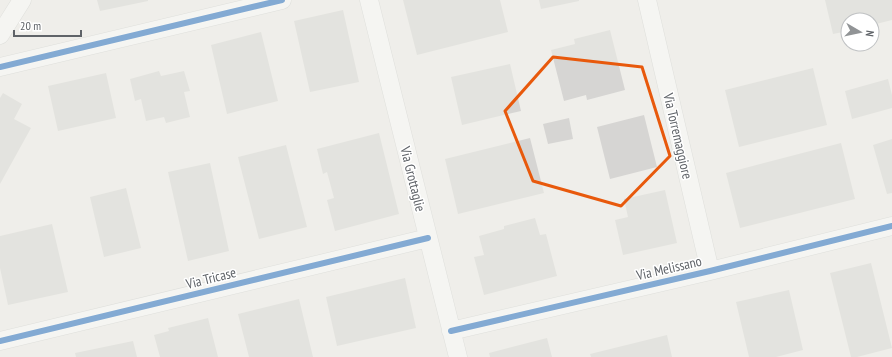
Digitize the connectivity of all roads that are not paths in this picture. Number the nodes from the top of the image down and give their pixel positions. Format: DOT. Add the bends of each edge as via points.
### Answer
graph roads {
  1 [pos="22,0"];
  2 [pos="282,0"];
  3 [pos="369,0"];
  4 [pos="647,0"];
  5 [pos="0,35"];
  6 [pos="0,67"];
  7 [pos="892,226"];
  8 [pos="428,238"];
  9 [pos="710,271"];
  10 [pos="451,331"];
  11 [pos="0,342"];
  12 [pos="458,357"];
  1 -- 5 [label="street"];
  2 -- 6 [label="street"];
  3 -- 8 [label="street, Via Grottaglie"];
  4 -- 9 [label="street, Via Torremaggiore"];
  7 -- 9 [label="street, Via Melissano"];
  8 -- 10 [label="street, Via Grottaglie"];
  8 -- 11 [label="street, Via Tricase"];
  9 -- 10 [label="street, Via Melissano"];
  10 -- 12 [label="street, Via Grottaglie"];
}
